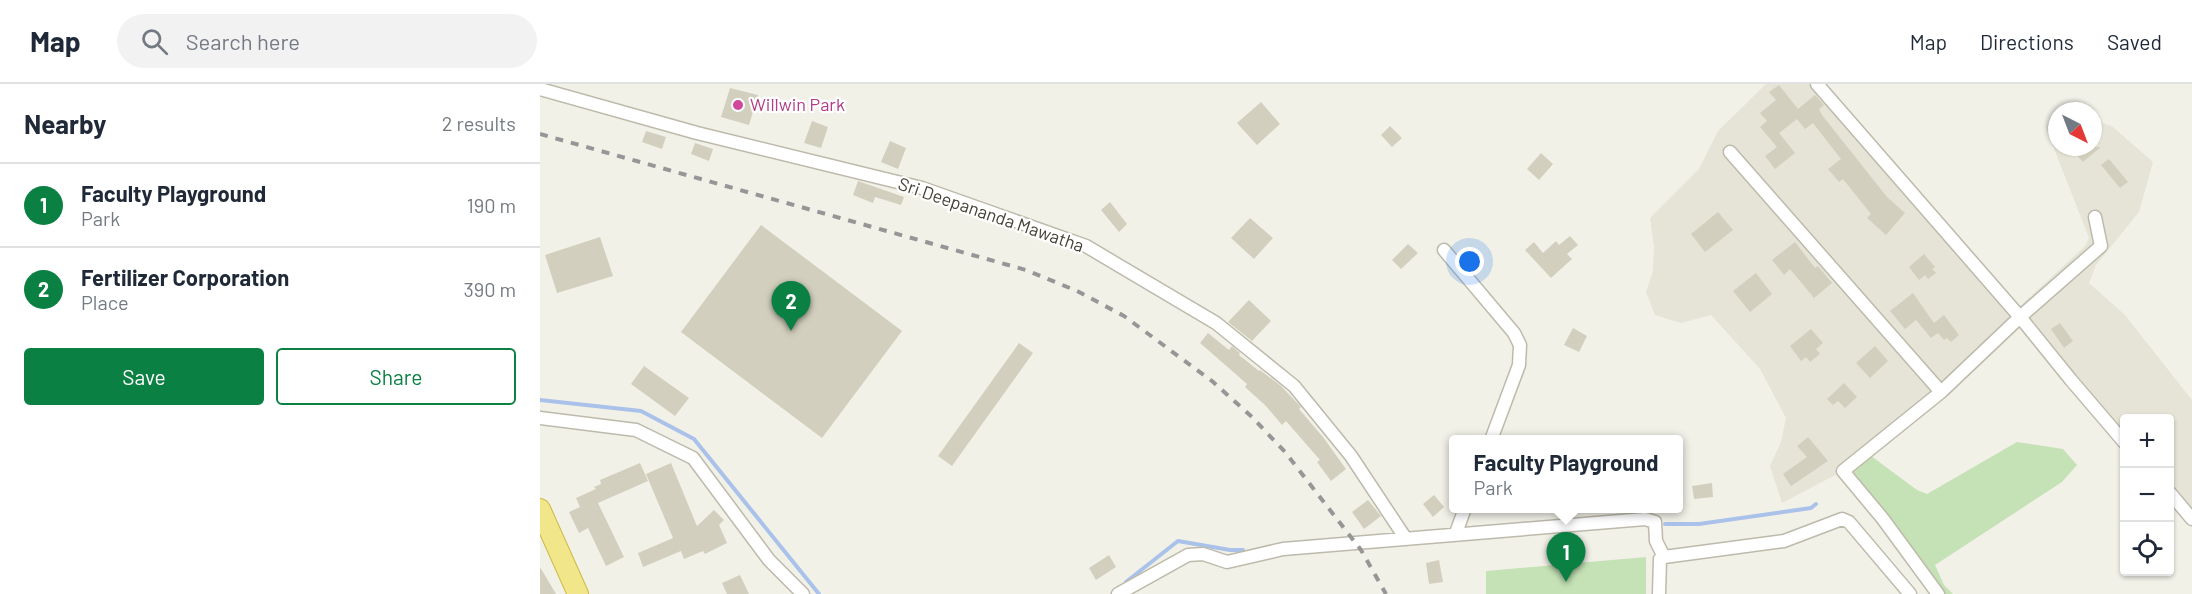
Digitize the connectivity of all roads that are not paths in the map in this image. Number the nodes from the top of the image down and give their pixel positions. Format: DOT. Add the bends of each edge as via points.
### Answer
graph roads {
  1 [pos="1816,84"];
  2 [pos="540,89"];
  3 [pos="1730,152"];
  4 [pos="2095,217"];
  5 [pos="1444,250"];
  6 [pos="2020,317"];
  7 [pos="1941,392"];
  8 [pos="540,418"];
  9 [pos="1493,435"];
  10 [pos="2120,436"];
  11 [pos="2174,499"];
  12 [pos="540,510"];
  13 [pos="1464,513"];
  14 [pos="2192,519"];
  15 [pos="1456,533"];
  16 [pos="1406,539"];
  17 [pos="1665,557"];
  18 [pos="578,594"];
  19 [pos="803,594"];
  20 [pos="1118,594"];
  21 [pos="1659,594"];
  22 [pos="1910,594"];
  23 [pos="1938,594"];
  1 -- 6 [label="street"];
  2 -- 16 [label="street, Sri Deepananda Mawatha" via="697,133 922,188 1086,246 1216,323 1294,386 1351,456"];
  3 -- 7 [label="street"];
  4 -- 6 [label="street" via="2101,246"];
  5 -- 9 [label="street" via="1520,345 1519,365"];
  6 -- 7 [label="street"];
  6 -- 10 [label="street"];
  7 -- 23 [label="street" via="1843,471"];
  8 -- 19 [label="street" via="636,430 693,458 769,560"];
  11 -- 14 [label="street"];
  12 -- 18 [label="highway"];
  13 -- 15 [label="street"];
  15 -- 16 [label="street"];
  15 -- 17 [label="street" via="1645,519 1655,522 1656,541"];
  16 -- 20 [label="street" via="1283,549 1227,562 1203,554 1188,555"];
  17 -- 21 [label="street" via="1660,559"];
  17 -- 22 [label="street" via="1784,541 1842,519 1849,522"];
}
